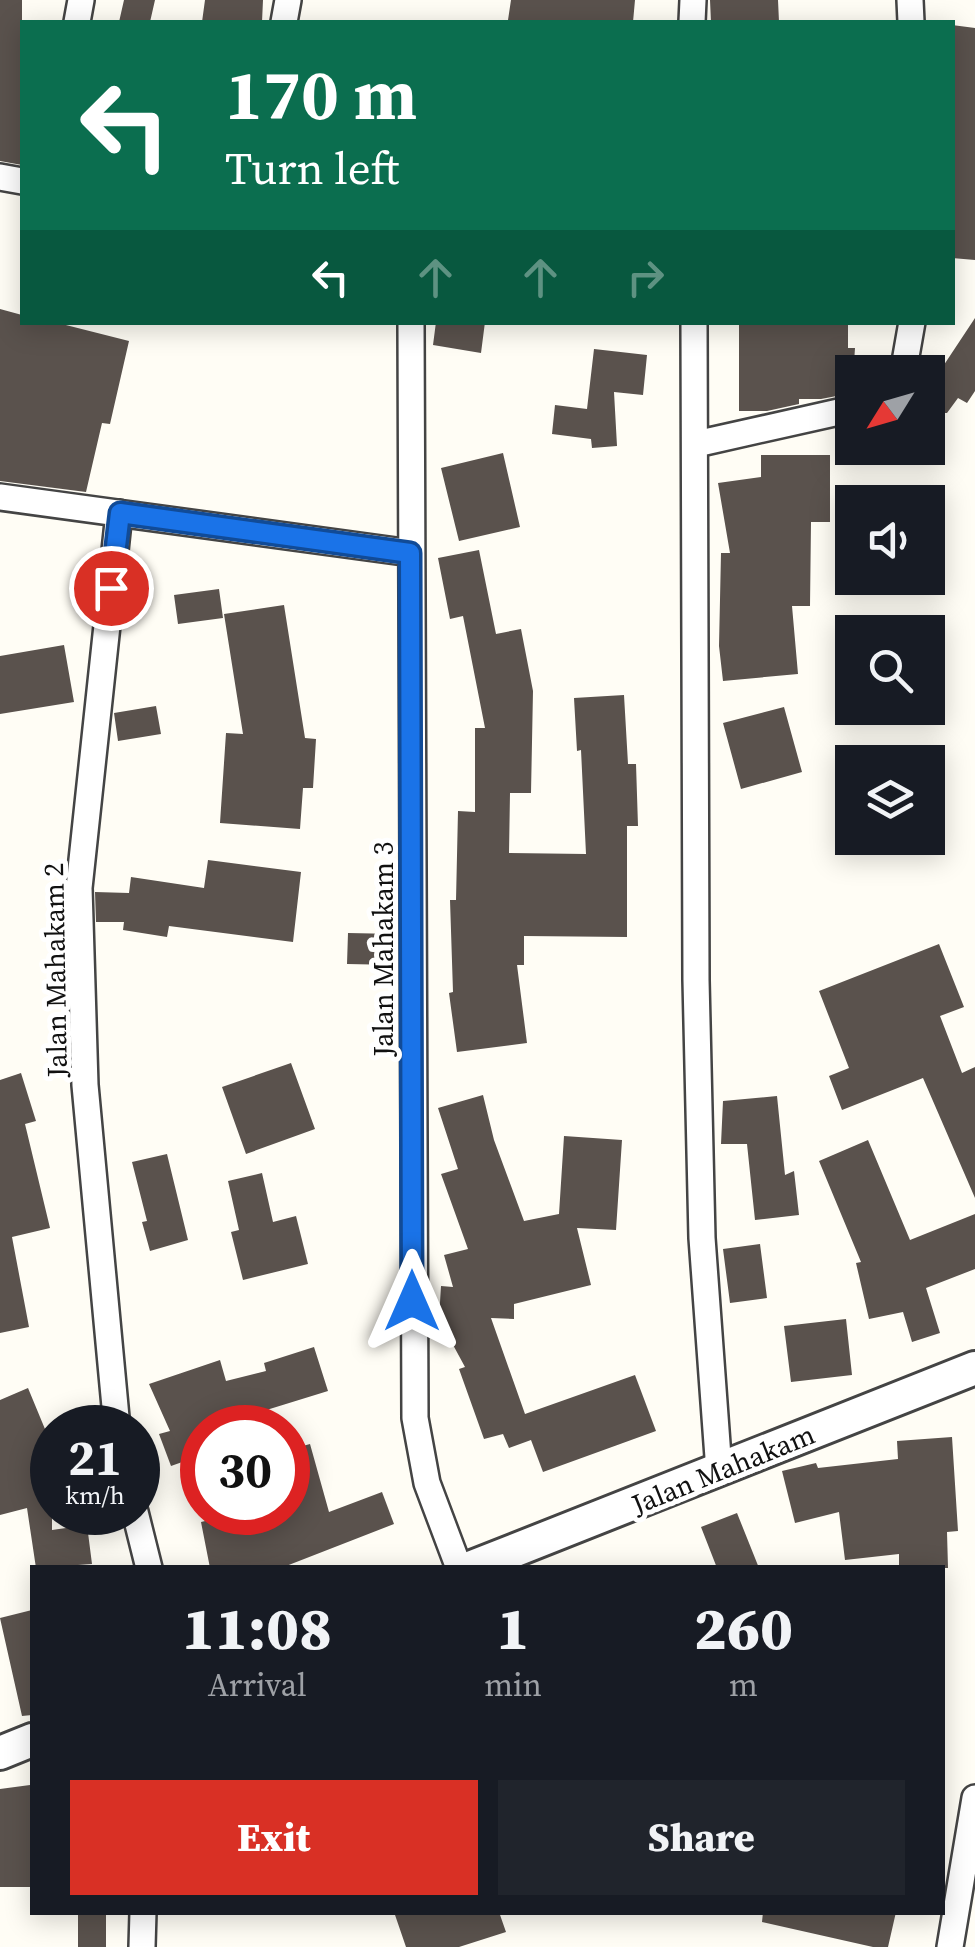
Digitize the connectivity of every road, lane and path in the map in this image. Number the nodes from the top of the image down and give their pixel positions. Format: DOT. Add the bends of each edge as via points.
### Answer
graph roads {
  1 [pos="411,325"];
  2 [pos="694,325"];
  3 [pos="911,325"];
  4 [pos="906,355"];
  5 [pos="835,413"];
  6 [pos="696,444"];
  7 [pos="0,497"];
  8 [pos="120,513"];
  9 [pos="410,553"];
  10 [pos="975,1368"];
  11 [pos="115,1405"];
  12 [pos="719,1471"];
  13 [pos="141,1535"];
  14 [pos="149,1565"];
  15 [pos="458,1565"];
  16 [pos="478,1565"];
  17 [pos="30,1741"];
  18 [pos="0,1753"];
  19 [pos="975,1798"];
  20 [pos="143,1915"];
  21 [pos="142,1947"];
  22 [pos="950,1947"];
  1 -- 9 [label="street, Jalan Mahakam 3"];
  2 -- 6 [label="street"];
  3 -- 4 [label="street"];
  5 -- 6 [label="street"];
  6 -- 12 [label="street" via="696,980 702,1238"];
  7 -- 8 [label="street"];
  8 -- 9 [label="street"];
  8 -- 11 [label="street, Jalan Mahakam 2" via="79,888 86,1085"];
  9 -- 15 [label="street, Jalan Mahakam 3" via="415,1418 427,1483"];
  10 -- 12 [label="street, Jalan Mahakam"];
  12 -- 16 [label="street, Jalan Mahakam"];
  13 -- 14 [label="street"];
  17 -- 18 [label="street"];
  19 -- 22 [label="street"];
  20 -- 21 [label="street"];
}
